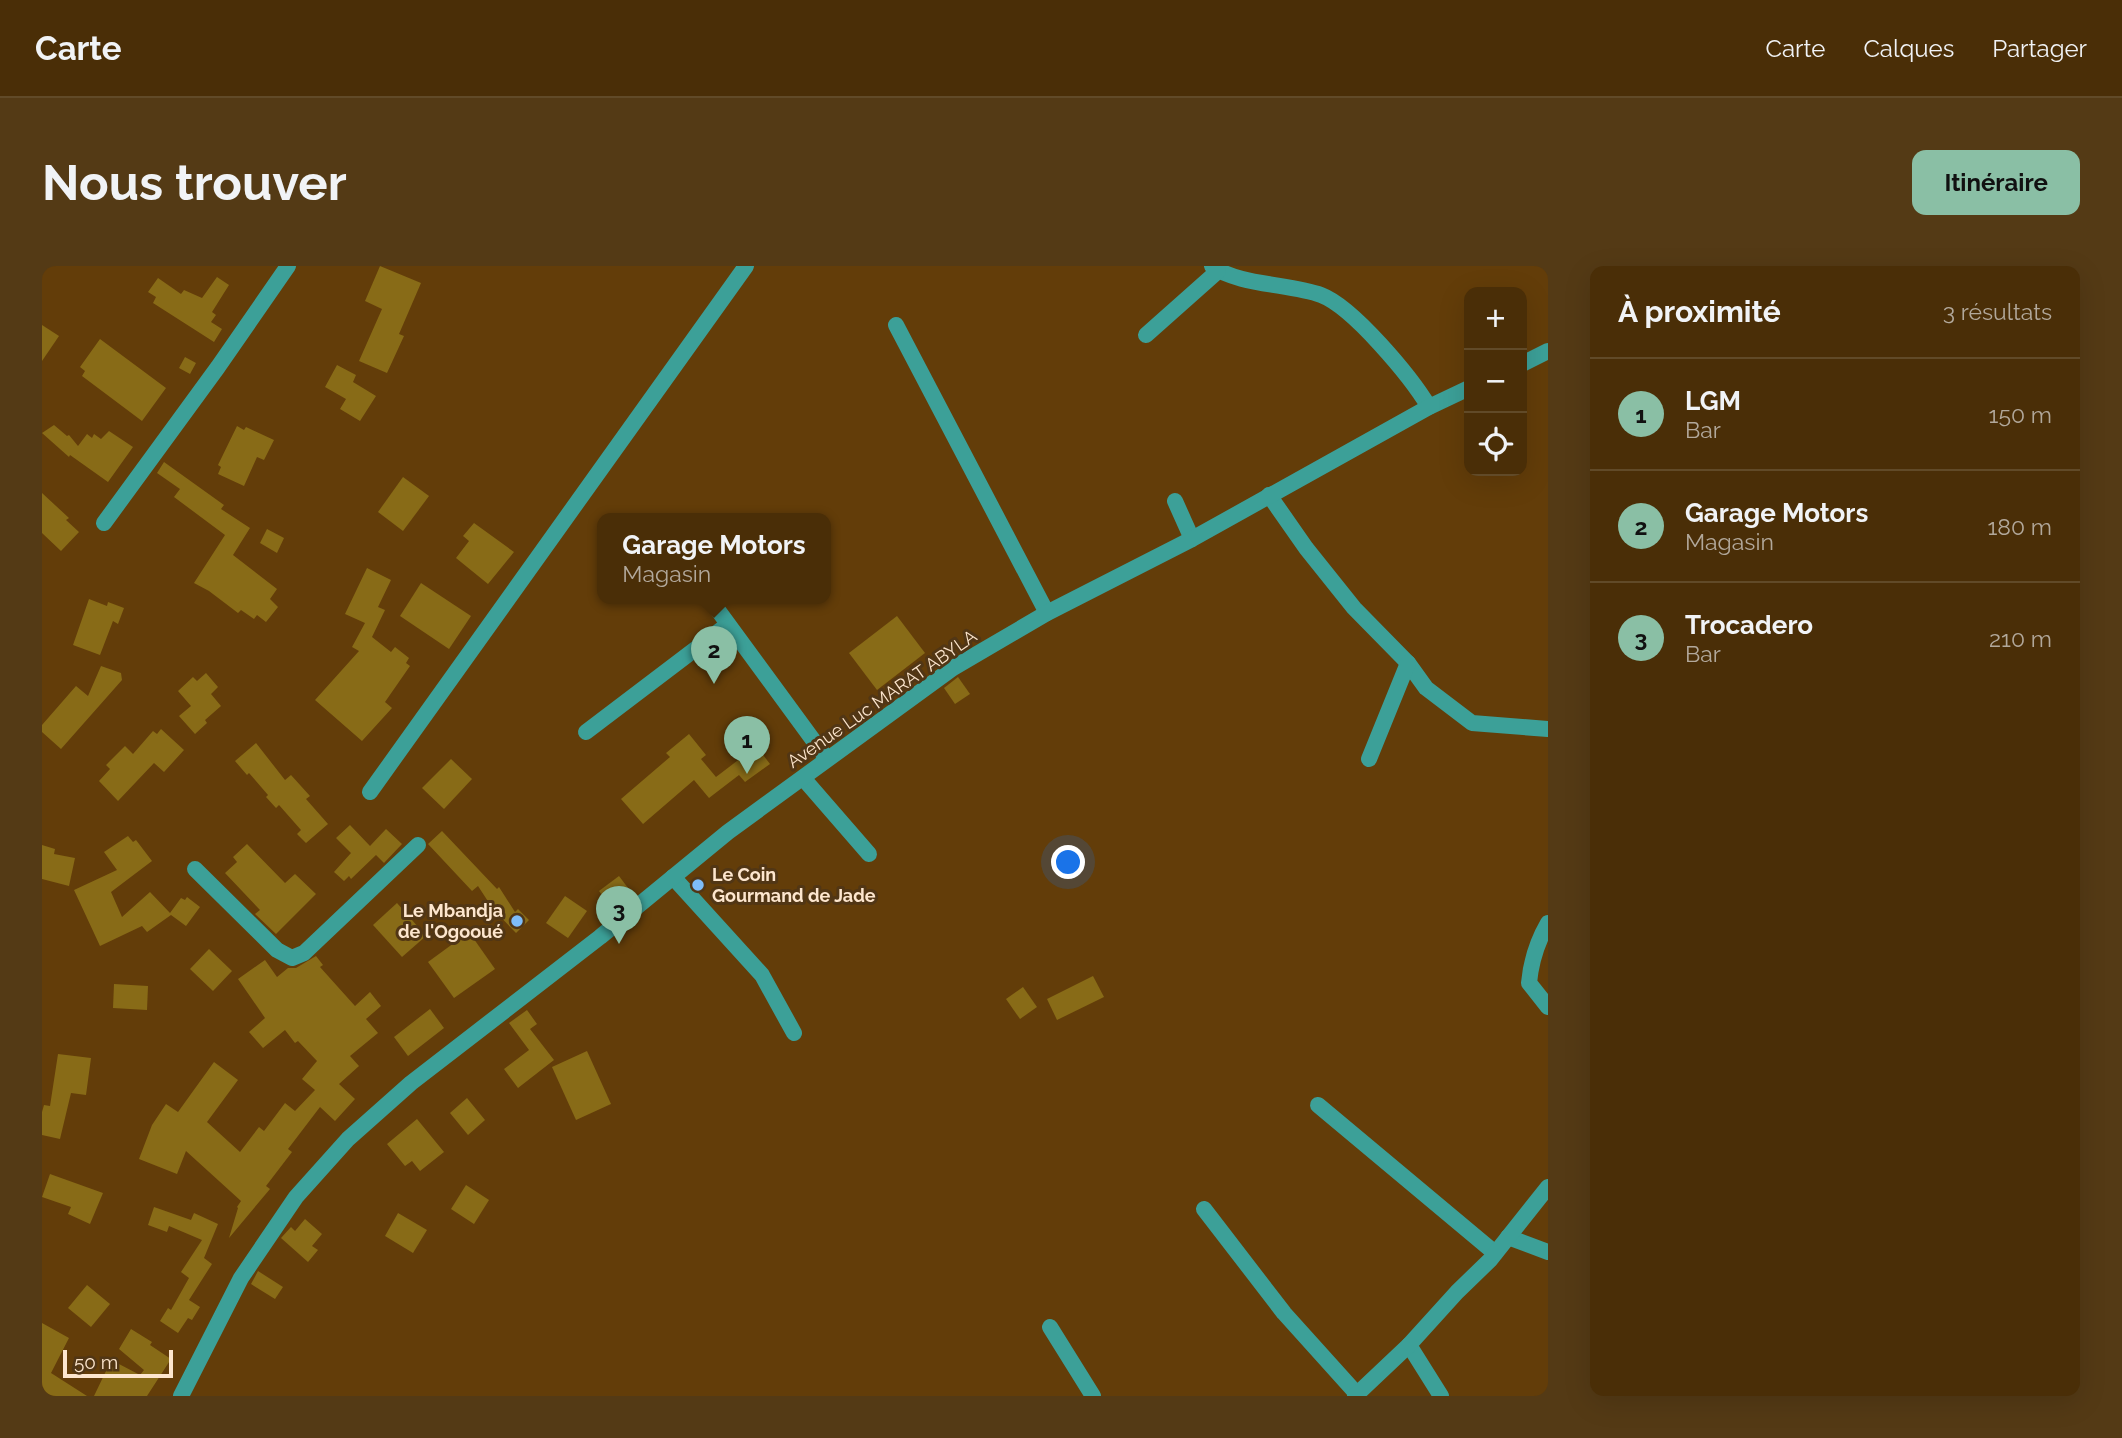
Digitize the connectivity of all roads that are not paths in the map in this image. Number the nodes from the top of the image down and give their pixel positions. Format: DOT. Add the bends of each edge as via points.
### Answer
graph roads {
  1 [pos="288,266"];
  2 [pos="739,268"];
  3 [pos="1215,268"];
  4 [pos="896,325"];
  5 [pos="1146,335"];
  6 [pos="1548,351"];
  7 [pos="1527,362"];
  8 [pos="1464,390"];
  9 [pos="1429,407"];
  10 [pos="1269,495"];
  11 [pos="1175,501"];
  12 [pos="104,523"];
  13 [pos="1192,539"];
  14 [pos="713,604"];
  15 [pos="1047,613"];
  16 [pos="727,625"];
  17 [pos="1408,663"];
  18 [pos="1548,729"];
  19 [pos="586,732"];
  20 [pos="827,759"];
  21 [pos="1369,759"];
  22 [pos="803,778"];
  23 [pos="370,792"];
  24 [pos="418,845"];
  25 [pos="869,855"];
  26 [pos="195,869"];
  27 [pos="673,877"];
  28 [pos="1548,923"];
  29 [pos="1548,1007"];
  30 [pos="794,1033"];
  31 [pos="1318,1105"];
  32 [pos="1548,1187"];
  33 [pos="1204,1209"];
  34 [pos="1508,1237"];
  35 [pos="1548,1252"];
  36 [pos="1495,1253"];
  37 [pos="1050,1327"];
  38 [pos="1409,1345"];
  39 [pos="1356,1395"];
  40 [pos="181,1396"];
  41 [pos="1093,1396"];
  42 [pos="1441,1396"];
  1 -- 12 [label="street"];
  2 -- 23 [label="street"];
  3 -- 5 [label="street"];
  3 -- 9 [label="street" via="1337,303 1401,367"];
  4 -- 15 [label="street"];
  6 -- 7 [label="street"];
  8 -- 9 [label="street, Avenue Luc MARAT ABYLA"];
  9 -- 10 [label="street, Avenue Luc MARAT ABYLA"];
  10 -- 13 [label="street, Avenue Luc MARAT ABYLA"];
  10 -- 17 [label="street" via="1354,608"];
  11 -- 13 [label="street"];
  13 -- 15 [label="street, Avenue Luc MARAT ABYLA"];
  14 -- 16 [label="street"];
  15 -- 20 [label="street, Avenue Luc MARAT ABYLA" via="953,668"];
  16 -- 19 [label="street"];
  16 -- 20 [label="street"];
  17 -- 18 [label="street" via="1426,688 1472,723"];
  17 -- 21 [label="street"];
  20 -- 22 [label="street, Avenue Luc MARAT ABYLA"];
  22 -- 25 [label="street"];
  22 -- 27 [label="street, Avenue Luc MARAT ABYLA"];
  24 -- 26 [label="street" via="304,953 292,957 277,950"];
  27 -- 30 [label="street" via="762,975"];
  27 -- 40 [label="street, Avenue Luc MARAT ABYLA" via="411,1083 321,1166 241,1278"];
  28 -- 29 [label="street" via="1539,938 1530,983"];
  31 -- 36 [label="street"];
  32 -- 34 [label="street"];
  33 -- 39 [label="street" via="1284,1314"];
  34 -- 35 [label="street"];
  34 -- 36 [label="street"];
  36 -- 38 [label="street"];
  37 -- 41 [label="street"];
  38 -- 39 [label="street"];
  38 -- 42 [label="street"];
}
